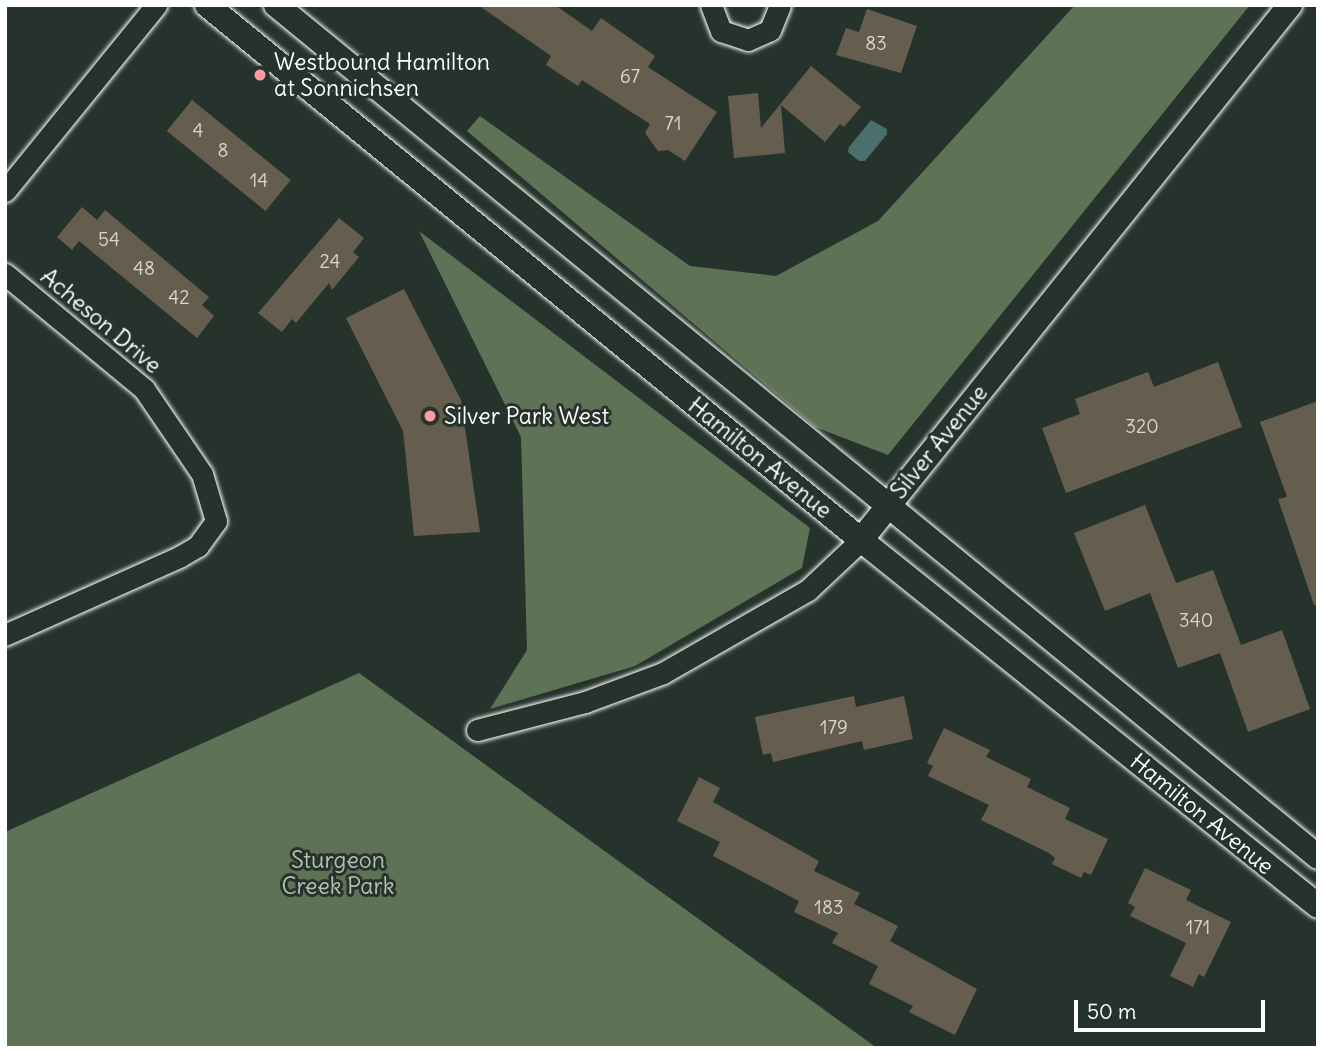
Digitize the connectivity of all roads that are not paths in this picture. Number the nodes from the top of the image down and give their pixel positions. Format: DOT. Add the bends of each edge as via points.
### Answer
graph roads {
  1 [pos="156,5"];
  2 [pos="207,5"];
  3 [pos="276,5"];
  4 [pos="711,5"];
  5 [pos="780,5"];
  6 [pos="1290,5"];
  7 [pos="5,191"];
  8 [pos="5,274"];
  9 [pos="887,507"];
  10 [pos="861,540"];
  11 [pos="5,635"];
  12 [pos="477,730"];
  13 [pos="1318,858"];
  14 [pos="1318,906"];
  1 -- 7 [label="street"];
  2 -- 10 [label="street, Hamilton Avenue"];
  3 -- 9 [label="street, Hamilton Avenue"];
  4 -- 5 [label="street" via="721,31 748,40 770,30"];
  6 -- 9 [label="street, Silver Avenue"];
  8 -- 11 [label="street, Acheson Drive" via="144,389 202,474 216,521 198,546 179,557"];
  9 -- 10 [label="street, Silver Avenue"];
  9 -- 13 [label="street, Hamilton Avenue"];
  10 -- 12 [label="street, Silver Avenue" via="808,590 663,673 585,702"];
  10 -- 14 [label="street, Hamilton Avenue"];
}
